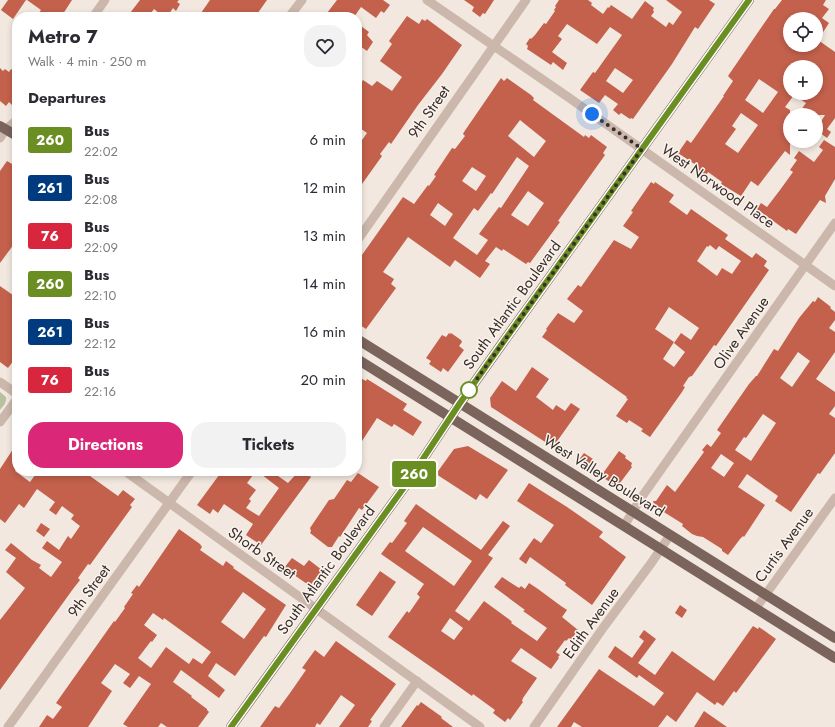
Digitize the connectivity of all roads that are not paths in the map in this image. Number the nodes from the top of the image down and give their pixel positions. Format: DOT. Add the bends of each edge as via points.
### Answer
graph roads {
  1 [pos="105,0"];
  2 [pos="302,0"];
  3 [pos="427,0"];
  4 [pos="526,0"];
  5 [pos="749,0"];
  6 [pos="96,12"];
  7 [pos="294,12"];
  8 [pos="493,46"];
  9 [pos="12,124"];
  10 [pos="2,131"];
  11 [pos="12,134"];
  12 [pos="642,149"];
  13 [pos="835,223"];
  14 [pos="362,234"];
  15 [pos="806,266"];
  16 [pos="835,286"];
  17 [pos="362,342"];
  18 [pos="362,362"];
  19 [pos="0,382"];
  20 [pos="12,390"];
  21 [pos="460,403"];
  22 [pos="12,406"];
  23 [pos="451,418"];
  24 [pos="0,422"];
  25 [pos="132,476"];
  26 [pos="188,476"];
  27 [pos="835,498"];
  28 [pos="168,503"];
  29 [pos="633,511"];
  30 [pos="624,526"];
  31 [pos="670,534"];
  32 [pos="661,549"];
  33 [pos="766,595"];
  34 [pos="316,608"];
  35 [pos="756,608"];
  36 [pos="835,638"];
  37 [pos="835,658"];
  38 [pos="417,681"];
  39 [pos="8,727"];
  40 [pos="231,727"];
  41 [pos="384,727"];
  42 [pos="480,727"];
  43 [pos="534,727"];
  1 -- 6 [label="street"];
  2 -- 7 [label="street"];
  3 -- 8 [label="street, West Norwood Place"];
  4 -- 8 [label="street, 9th Street"];
  5 -- 12 [label="main road, South Atlantic Boulevard"];
  8 -- 12 [label="street, West Norwood Place"];
  8 -- 14 [label="street, 9th Street"];
  9 -- 10 [label="street"];
  10 -- 11 [label="main road"];
  12 -- 15 [label="street, West Norwood Place"];
  12 -- 21 [label="main road, South Atlantic Boulevard"];
  13 -- 15 [label="street, Olive Avenue"];
  15 -- 16 [label="street, West Norwood Place"];
  15 -- 29 [label="street, Olive Avenue"];
  17 -- 21 [label="main road, West Valley Boulevard"];
  18 -- 23 [label="main road"];
  19 -- 20 [label="street"];
  21 -- 23 [label="main road, South Atlantic Boulevard"];
  21 -- 29 [label="main road, West Valley Boulevard"];
  22 -- 24 [label="street"];
  23 -- 30 [label="main road"];
  23 -- 34 [label="main road, South Atlantic Boulevard"];
  25 -- 28 [label="street, Shorb Street"];
  26 -- 28 [label="street, 9th Street"];
  27 -- 33 [label="street, Curtis Avenue"];
  28 -- 34 [label="street, Shorb Street"];
  28 -- 39 [label="street, 9th Street"];
  29 -- 30 [label="street, Olive Avenue"];
  29 -- 31 [label="main road, West Valley Boulevard"];
  30 -- 32 [label="main road"];
  31 -- 32 [label="street, Edith Avenue"];
  31 -- 33 [label="main road, West Valley Boulevard"];
  32 -- 35 [label="main road"];
  32 -- 43 [label="street, Edith Avenue"];
  33 -- 35 [label="street, Curtis Avenue"];
  33 -- 36 [label="main road, West Valley Boulevard"];
  34 -- 38 [label="street, Shorb Street"];
  34 -- 40 [label="main road, South Atlantic Boulevard"];
  35 -- 37 [label="main road"];
  38 -- 41 [label="street"];
  38 -- 42 [label="street, Shorb Street"];
}
